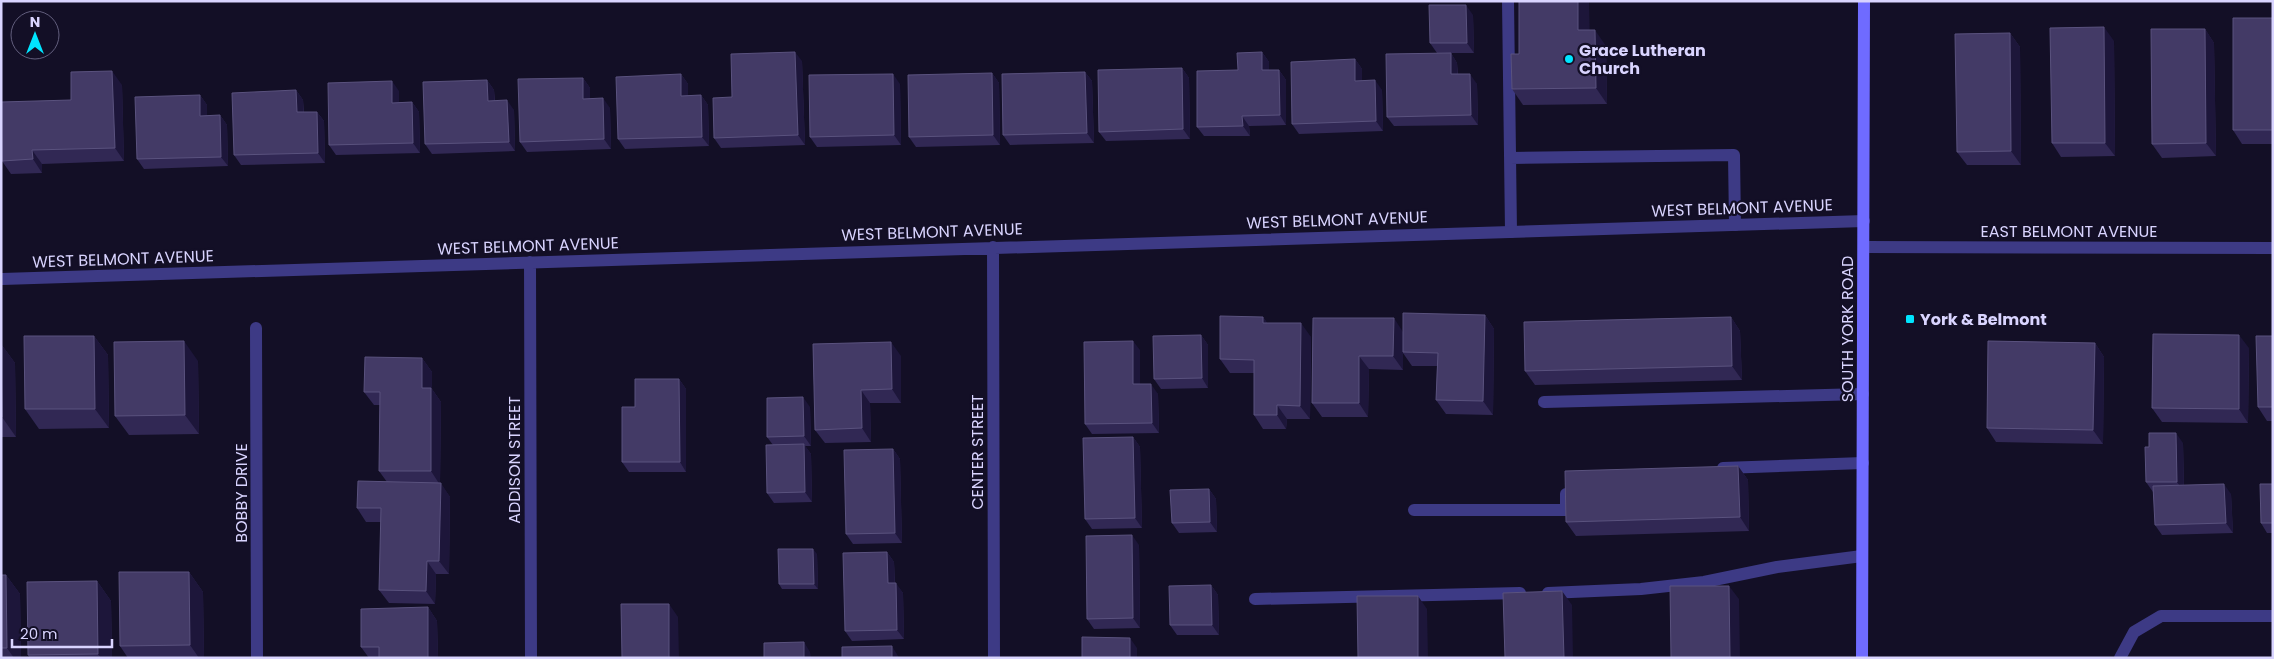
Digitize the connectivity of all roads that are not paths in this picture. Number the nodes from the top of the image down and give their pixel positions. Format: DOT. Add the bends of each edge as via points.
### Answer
graph roads {
  1 [pos="1508,1"];
  2 [pos="1864,1"];
  3 [pos="1510,158"];
  4 [pos="1864,221"];
  5 [pos="1735,225"];
  6 [pos="1511,232"];
  7 [pos="993,246"];
  8 [pos="1864,246"];
  9 [pos="2273,248"];
  10 [pos="530,262"];
  11 [pos="2,279"];
  12 [pos="256,328"];
  13 [pos="1863,394"];
  14 [pos="1544,402"];
  15 [pos="1863,463"];
  16 [pos="1712,468"];
  17 [pos="1566,482"];
  18 [pos="1414,510"];
  19 [pos="1862,556"];
  20 [pos="1254,599"];
  21 [pos="2273,616"];
  22 [pos="258,658"];
  23 [pos="531,658"];
  24 [pos="994,658"];
  25 [pos="1862,658"];
  26 [pos="2120,658"];
  1 -- 3 [label="street"];
  2 -- 4 [label="main road, SOUTH YORK ROAD"];
  3 -- 5 [label="street" via="1734,155"];
  3 -- 6 [label="street"];
  4 -- 5 [label="street, WEST BELMONT AVENUE"];
  4 -- 8 [label="main road, SOUTH YORK ROAD"];
  5 -- 6 [label="street, WEST BELMONT AVENUE"];
  6 -- 7 [label="street, WEST BELMONT AVENUE"];
  7 -- 10 [label="street, WEST BELMONT AVENUE"];
  7 -- 24 [label="street, CENTER STREET"];
  8 -- 9 [label="street, EAST BELMONT AVENUE"];
  8 -- 13 [label="main road, SOUTH YORK ROAD"];
  10 -- 11 [label="street, WEST BELMONT AVENUE"];
  10 -- 23 [label="street, ADDISON STREET"];
  12 -- 22 [label="street, BOBBY DRIVE"];
  13 -- 14 [label="street"];
  13 -- 15 [label="main road, SOUTH YORK ROAD"];
  15 -- 16 [label="street"];
  15 -- 19 [label="main road, SOUTH YORK ROAD"];
  17 -- 18 [label="street" via="1566,510"];
  19 -- 20 [label="street" via="1641,589"];
  19 -- 25 [label="main road, SOUTH YORK ROAD"];
  21 -- 26 [label="street" via="2161,616 2134,632"];
}
